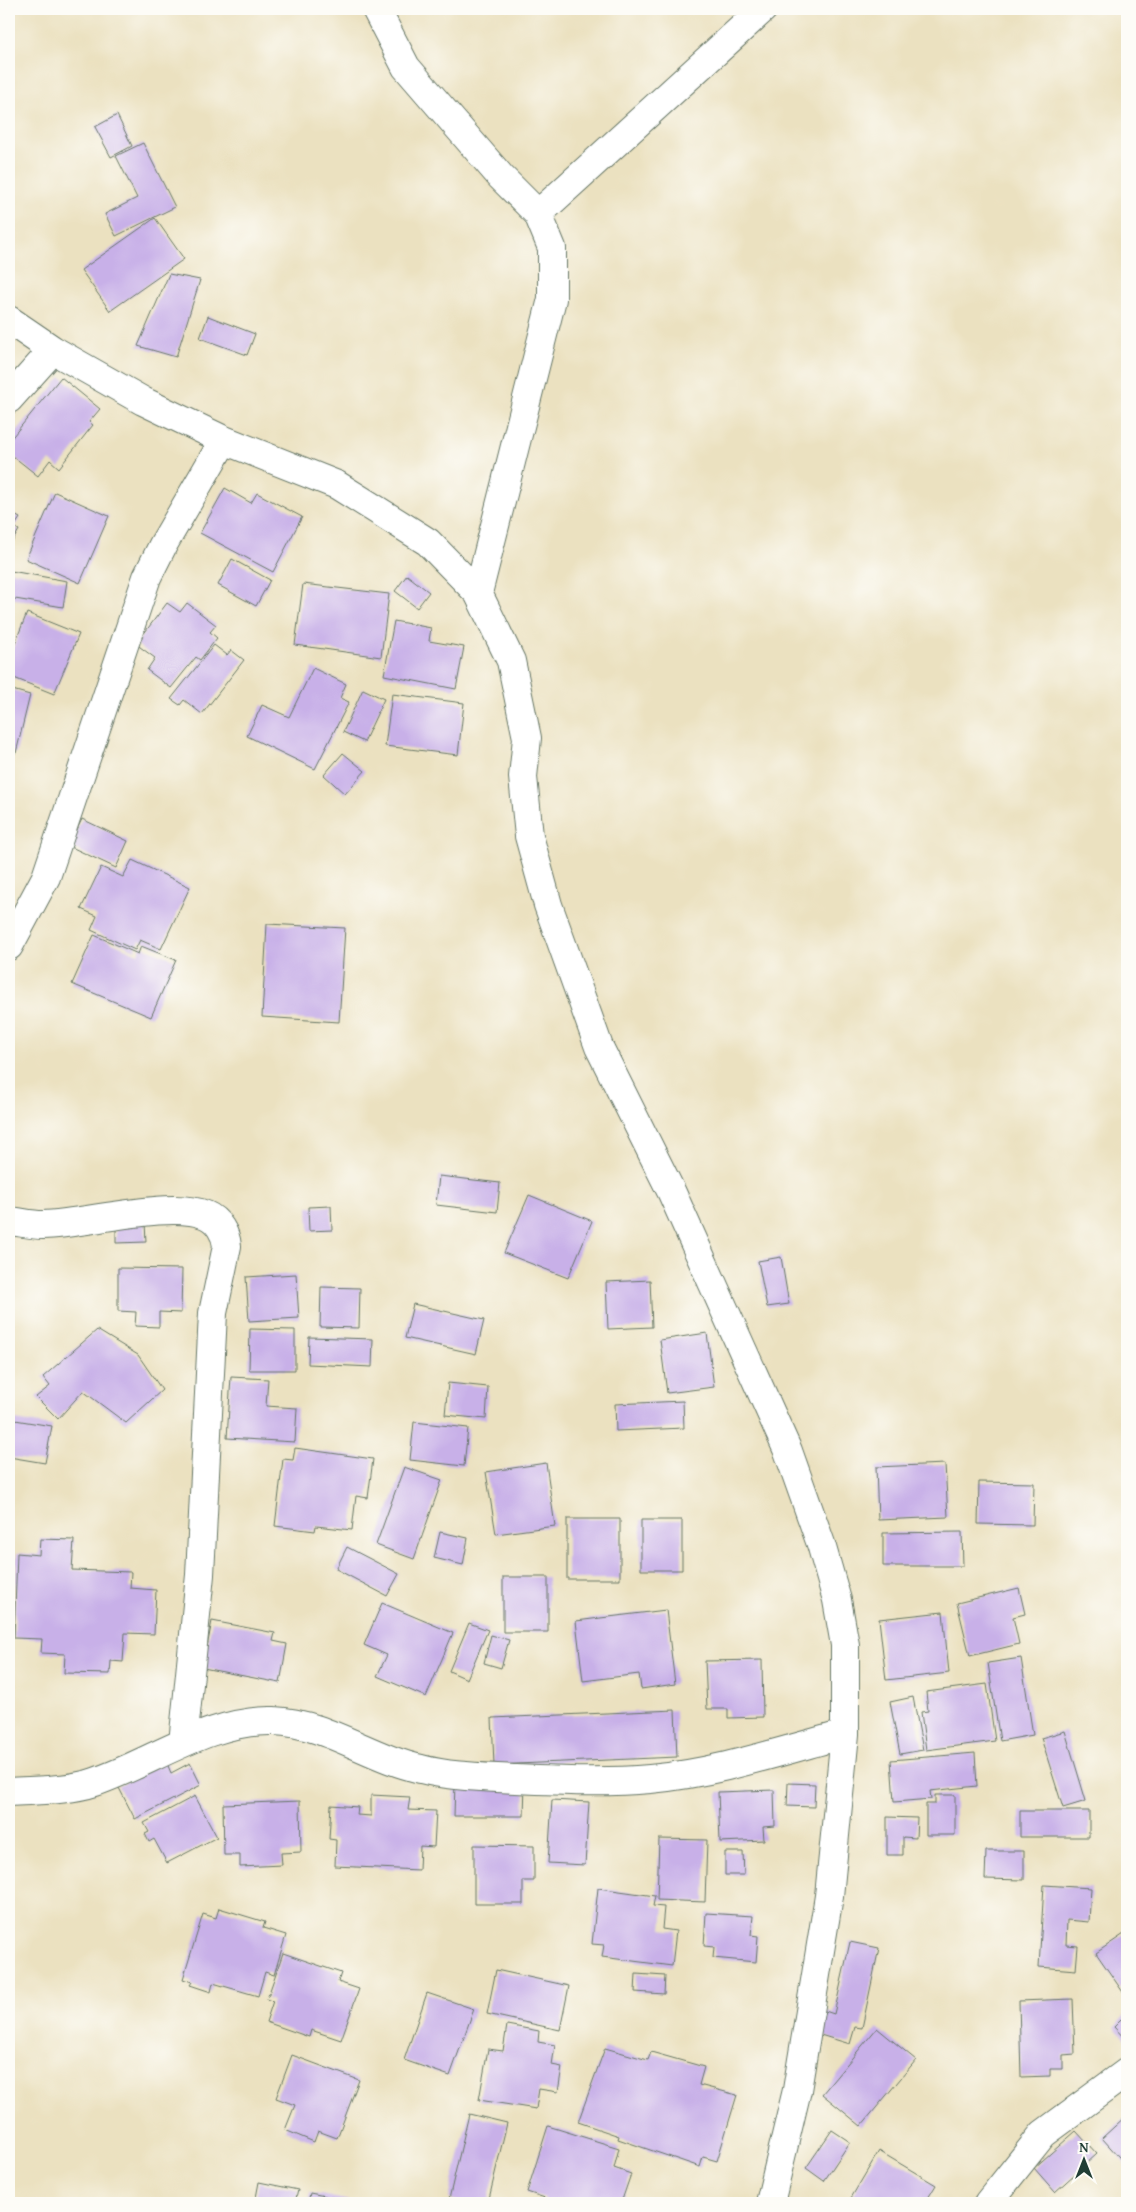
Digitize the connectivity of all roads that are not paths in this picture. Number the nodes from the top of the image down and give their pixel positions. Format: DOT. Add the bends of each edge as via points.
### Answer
graph roads {
  1 [pos="376,9"];
  2 [pos="763,9"];
  3 [pos="538,214"];
  4 [pos="9,320"];
  5 [pos="53,350"];
  6 [pos="9,398"];
  7 [pos="224,440"];
  8 [pos="478,593"];
  9 [pos="12,929"];
  10 [pos="9,1221"];
  11 [pos="845,1734"];
  12 [pos="183,1743"];
  13 [pos="9,1792"];
  14 [pos="1127,2072"];
  15 [pos="770,2203"];
  16 [pos="988,2203"];
  1 -- 3 [label="street" via="406,67 501,177"];
  2 -- 3 [label="street"];
  3 -- 8 [label="street" via="552,248 552,299"];
  4 -- 5 [label="street"];
  5 -- 6 [label="street"];
  5 -- 7 [label="street" via="143,401"];
  7 -- 8 [label="street" via="337,485 428,542"];
  7 -- 9 [label="street" via="146,577 49,868"];
  8 -- 11 [label="street" via="511,662 527,738 524,776 529,836 548,905 599,1047 672,1193 767,1401 821,1544 837,1600 845,1645"];
  10 -- 12 [label="street" via="42,1225 177,1211 207,1215 226,1237 213,1313 200,1575"];
  11 -- 12 [label="street" via="718,1768 651,1779 576,1782 452,1775 420,1769 386,1759 308,1725 274,1721 247,1722"];
  11 -- 15 [label="street" via="827,1905 797,2090"];
  12 -- 13 [label="street" via="91,1784"];
  14 -- 16 [label="street" via="1043,2134"];
}
